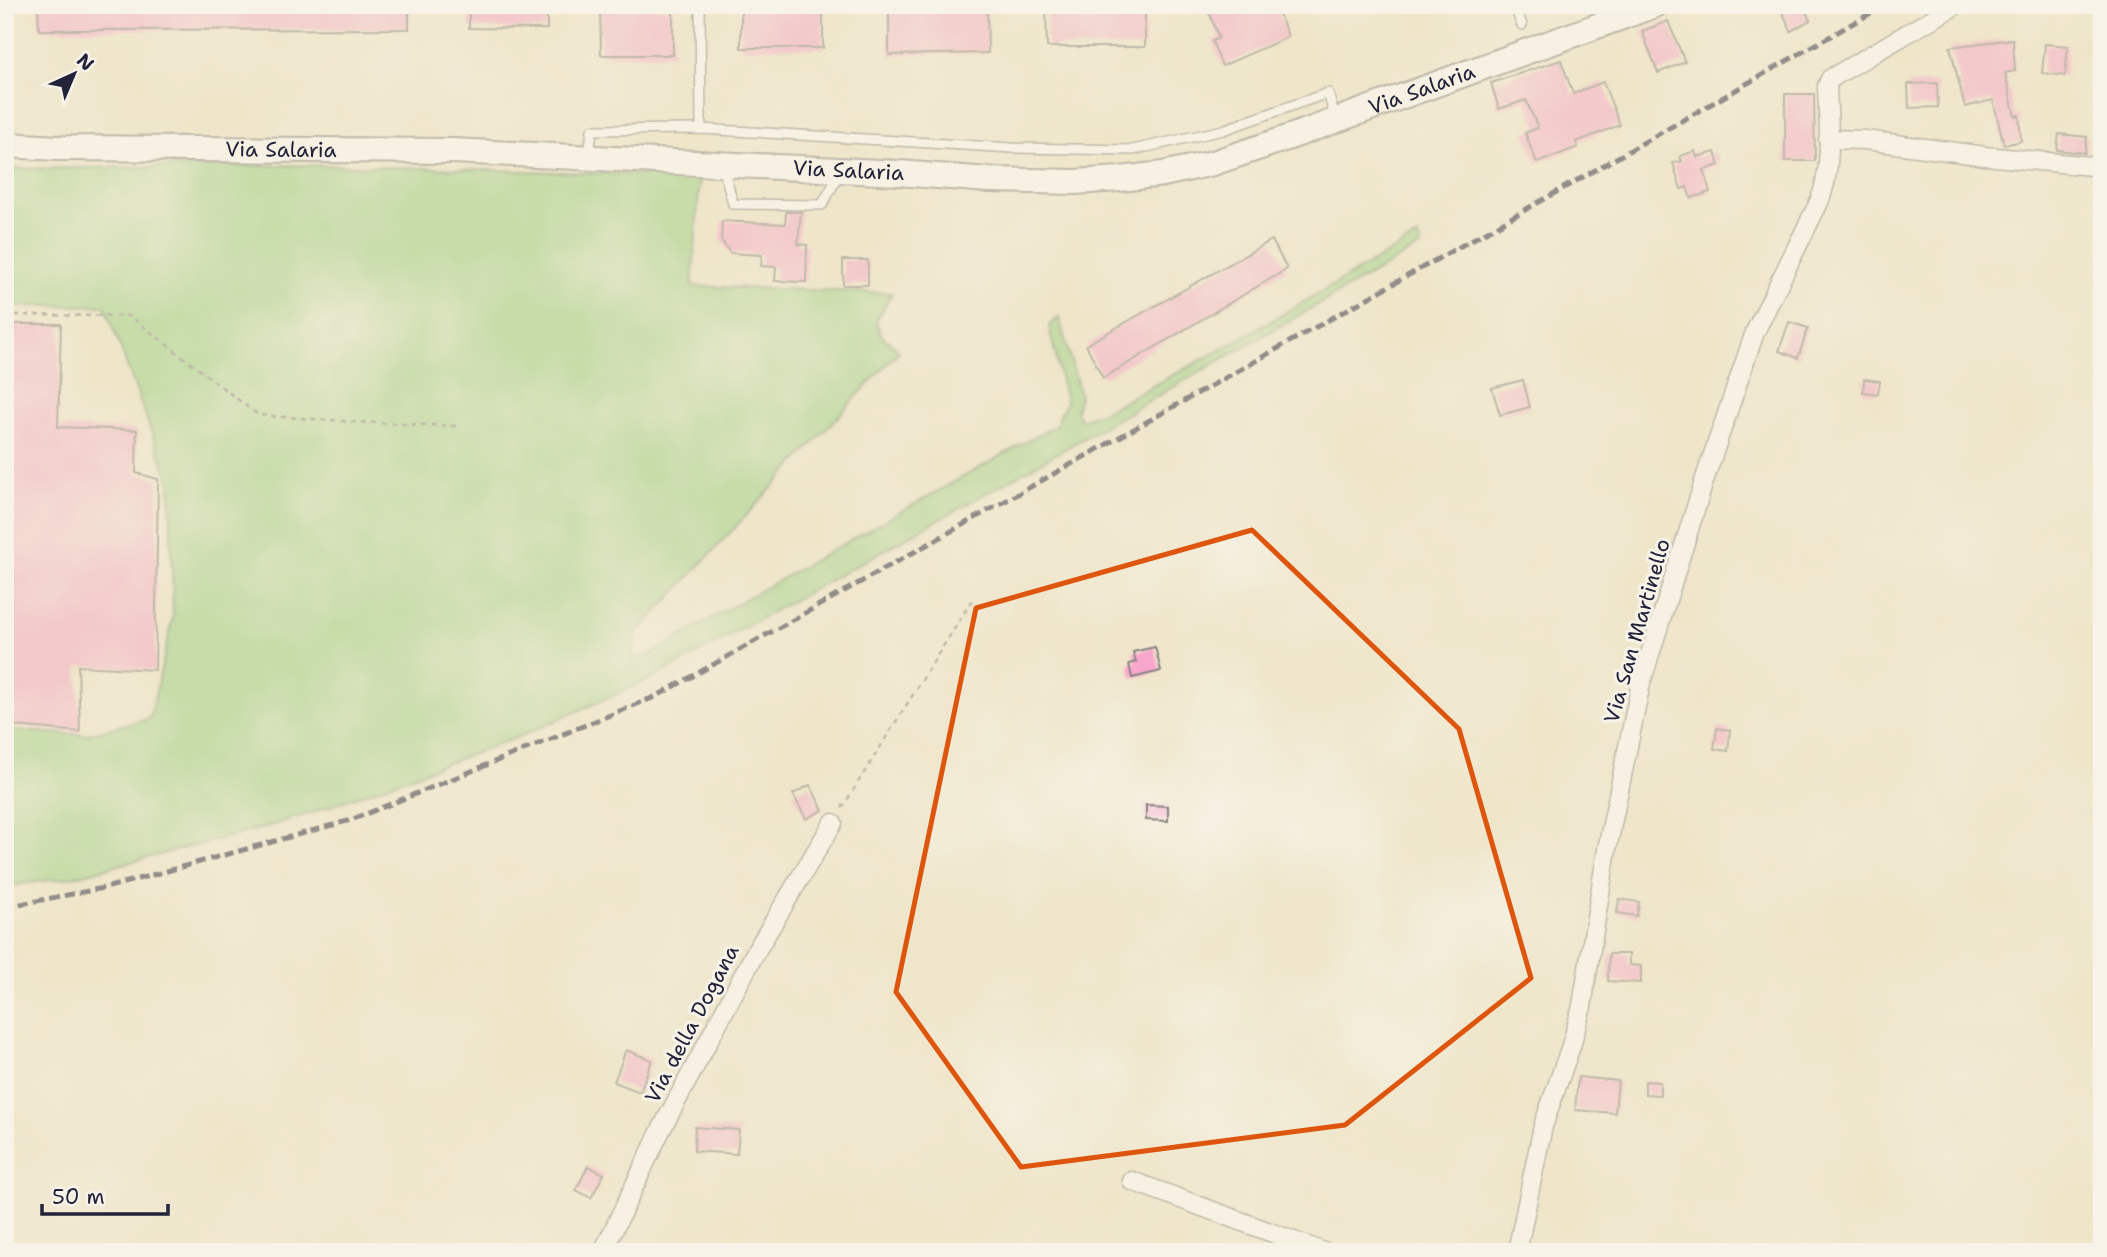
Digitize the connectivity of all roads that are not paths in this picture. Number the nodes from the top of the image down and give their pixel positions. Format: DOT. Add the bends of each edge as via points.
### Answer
graph roads {
  1 [pos="699,5"];
  2 [pos="1514,5"];
  3 [pos="1655,5"];
  4 [pos="1956,5"];
  5 [pos="1522,25"];
  6 [pos="1336,120"];
  7 [pos="701,130"];
  8 [pos="1828,139"];
  9 [pos="8,144"];
  10 [pos="589,157"];
  11 [pos="722,164"];
  12 [pos="2102,167"];
  13 [pos="842,170"];
  14 [pos="833,823"];
  15 [pos="1132,1181"];
  16 [pos="603,1252"];
  17 [pos="1324,1252"];
  18 [pos="1517,1252"];
  1 -- 7 [label="lane"];
  2 -- 5 [label="lane"];
  3 -- 6 [label="main road, Via Salaria"];
  4 -- 8 [label="street, Via San Martinello" via="1830,79"];
  6 -- 7 [label="lane" via="1328,93 1223,130 1133,150 1012,148"];
  6 -- 13 [label="main road, Via Salaria" via="1213,163 1130,178 989,180"];
  7 -- 10 [label="lane" via="592,130"];
  8 -- 12 [label="street" via="1865,139"];
  8 -- 18 [label="street, Via San Martinello" via="1823,193 1755,332 1645,671 1607,849 1582,1006 1543,1126"];
  9 -- 10 [label="main road, Via Salaria"];
  10 -- 11 [label="main road, Via Salaria"];
  11 -- 13 [label="main road, Via Salaria"];
  11 -- 13 [label="lane" via="733,204 822,205"];
  14 -- 16 [label="street, Via della Dogana" via="755,953"];
  15 -- 17 [label="street"];
}
